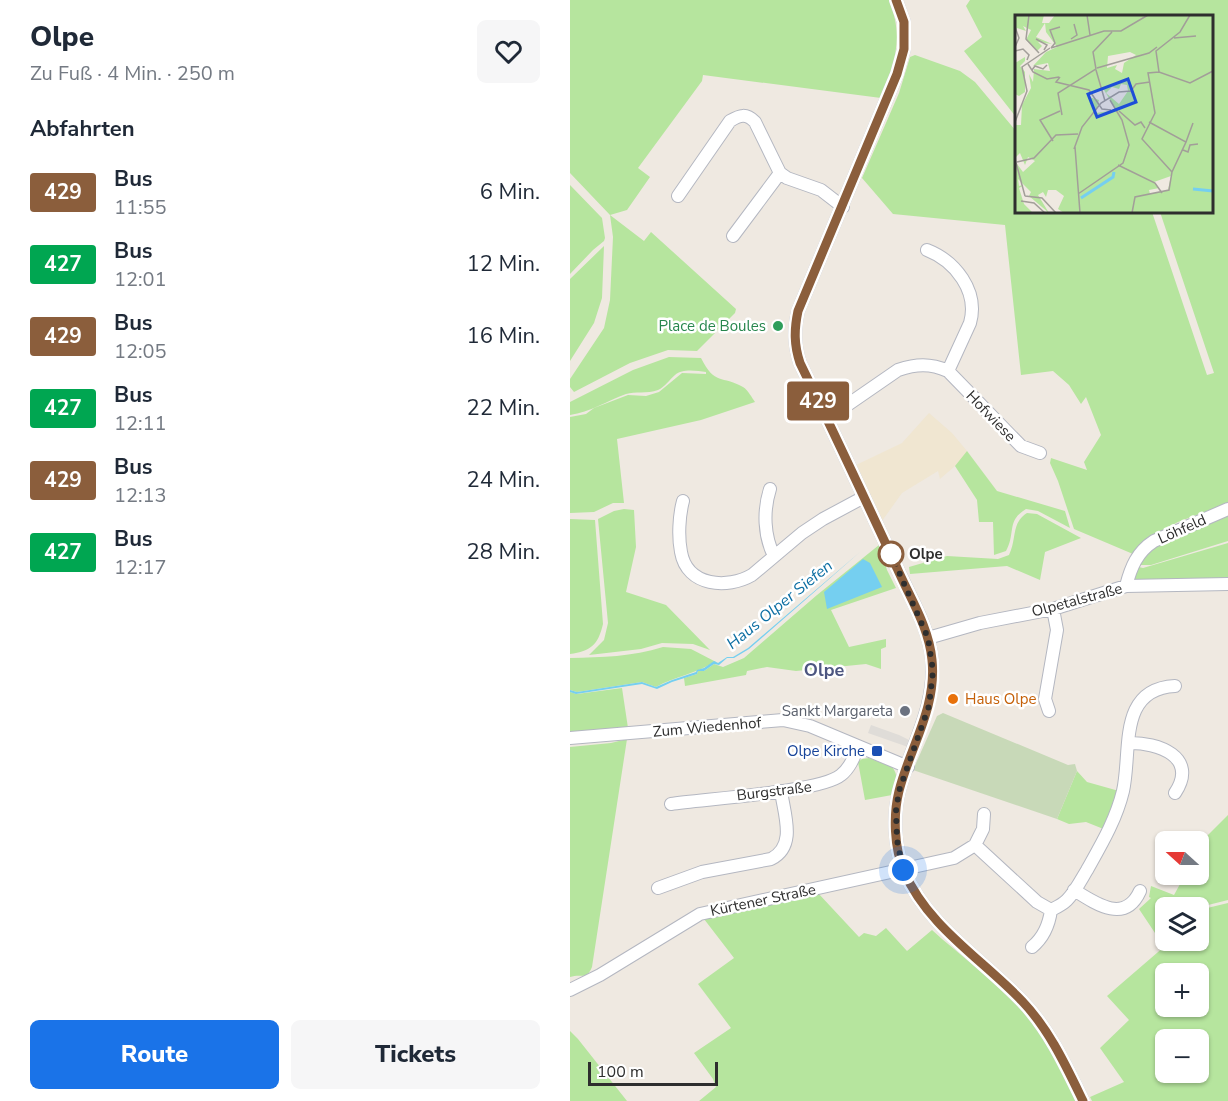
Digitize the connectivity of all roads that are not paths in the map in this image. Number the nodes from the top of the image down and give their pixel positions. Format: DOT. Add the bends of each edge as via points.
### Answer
graph roads {
  1 [pos="896,0"];
  2 [pos="780,173"];
  3 [pos="678,196"];
  4 [pos="843,207"];
  5 [pos="733,236"];
  6 [pos="927,250"];
  7 [pos="948,371"];
  8 [pos="827,419"];
  9 [pos="1040,453"];
  10 [pos="770,489"];
  11 [pos="864,497"];
  12 [pos="683,501"];
  13 [pos="1228,509"];
  14 [pos="774,556"];
  15 [pos="1228,584"];
  16 [pos="1126,586"];
  17 [pos="1053,609"];
  18 [pos="928,638"];
  19 [pos="1175,686"];
  20 [pos="1049,711"];
  21 [pos="570,738"];
  22 [pos="1128,742"];
  23 [pos="858,747"];
  24 [pos="908,767"];
  25 [pos="781,790"];
  26 [pos="1175,793"];
  27 [pos="671,804"];
  28 [pos="984,814"];
  29 [pos="975,845"];
  30 [pos="903,870"];
  31 [pos="658,888"];
  32 [pos="1074,890"];
  33 [pos="1140,891"];
  34 [pos="1051,910"];
  35 [pos="1032,947"];
  36 [pos="570,990"];
  37 [pos="1083,1101"];
  1 -- 4 [label="street" via="904,22 904,49 886,104"];
  2 -- 3 [label="street" via="755,122 740,115 730,121"];
  2 -- 4 [label="street" via="821,190"];
  2 -- 5 [label="street"];
  4 -- 8 [label="street" via="795,324 800,363"];
  6 -- 7 [label="street" via="951,265 972,298 970,322"];
  7 -- 8 [label="street" via="925,364 898,370"];
  7 -- 9 [label="street, Hofwiese" via="1021,446"];
  8 -- 11 [label="street"];
  10 -- 14 [label="street" via="766,533"];
  11 -- 14 [label="street" via="823,519"];
  11 -- 18 [label="street"];
  12 -- 14 [label="street" via="681,553 695,575 714,584 734,583 752,575"];
  13 -- 16 [label="street, Löhfeld" via="1143,548 1130,569"];
  15 -- 16 [label="street, Olpetalstraße"];
  16 -- 17 [label="street, Olpetalstraße"];
  17 -- 18 [label="street, Olpetalstraße"];
  17 -- 20 [label="street" via="1057,630 1045,699"];
  18 -- 24 [label="street" via="933,671 931,694"];
  19 -- 22 [label="street" via="1160,687 1139,703"];
  21 -- 23 [label="street, Zum Wiedenhof" via="783,720 810,726"];
  22 -- 26 [label="street" via="1154,745 1175,757 1183,775"];
  22 -- 32 [label="street" via="1116,815"];
  23 -- 24 [label="street, Zum Wiedenhof"];
  23 -- 25 [label="street, Burgstraße" via="840,776 817,786"];
  24 -- 30 [label="street" via="896,811"];
  25 -- 27 [label="street, Burgstraße"];
  25 -- 31 [label="street" via="787,843 779,855 702,872"];
  28 -- 29 [label="street" via="983,829"];
  29 -- 30 [label="street, Kürtener Straße" via="954,858"];
  29 -- 34 [label="street" via="1037,902"];
  30 -- 36 [label="street, Kürtener Straße" via="700,914"];
  30 -- 37 [label="street" via="932,916 1037,1018"];
  32 -- 33 [label="street" via="1101,906 1118,909 1135,902"];
  32 -- 34 [label="street" via="1068,900"];
  34 -- 35 [label="street" via="1049,923"];
}
